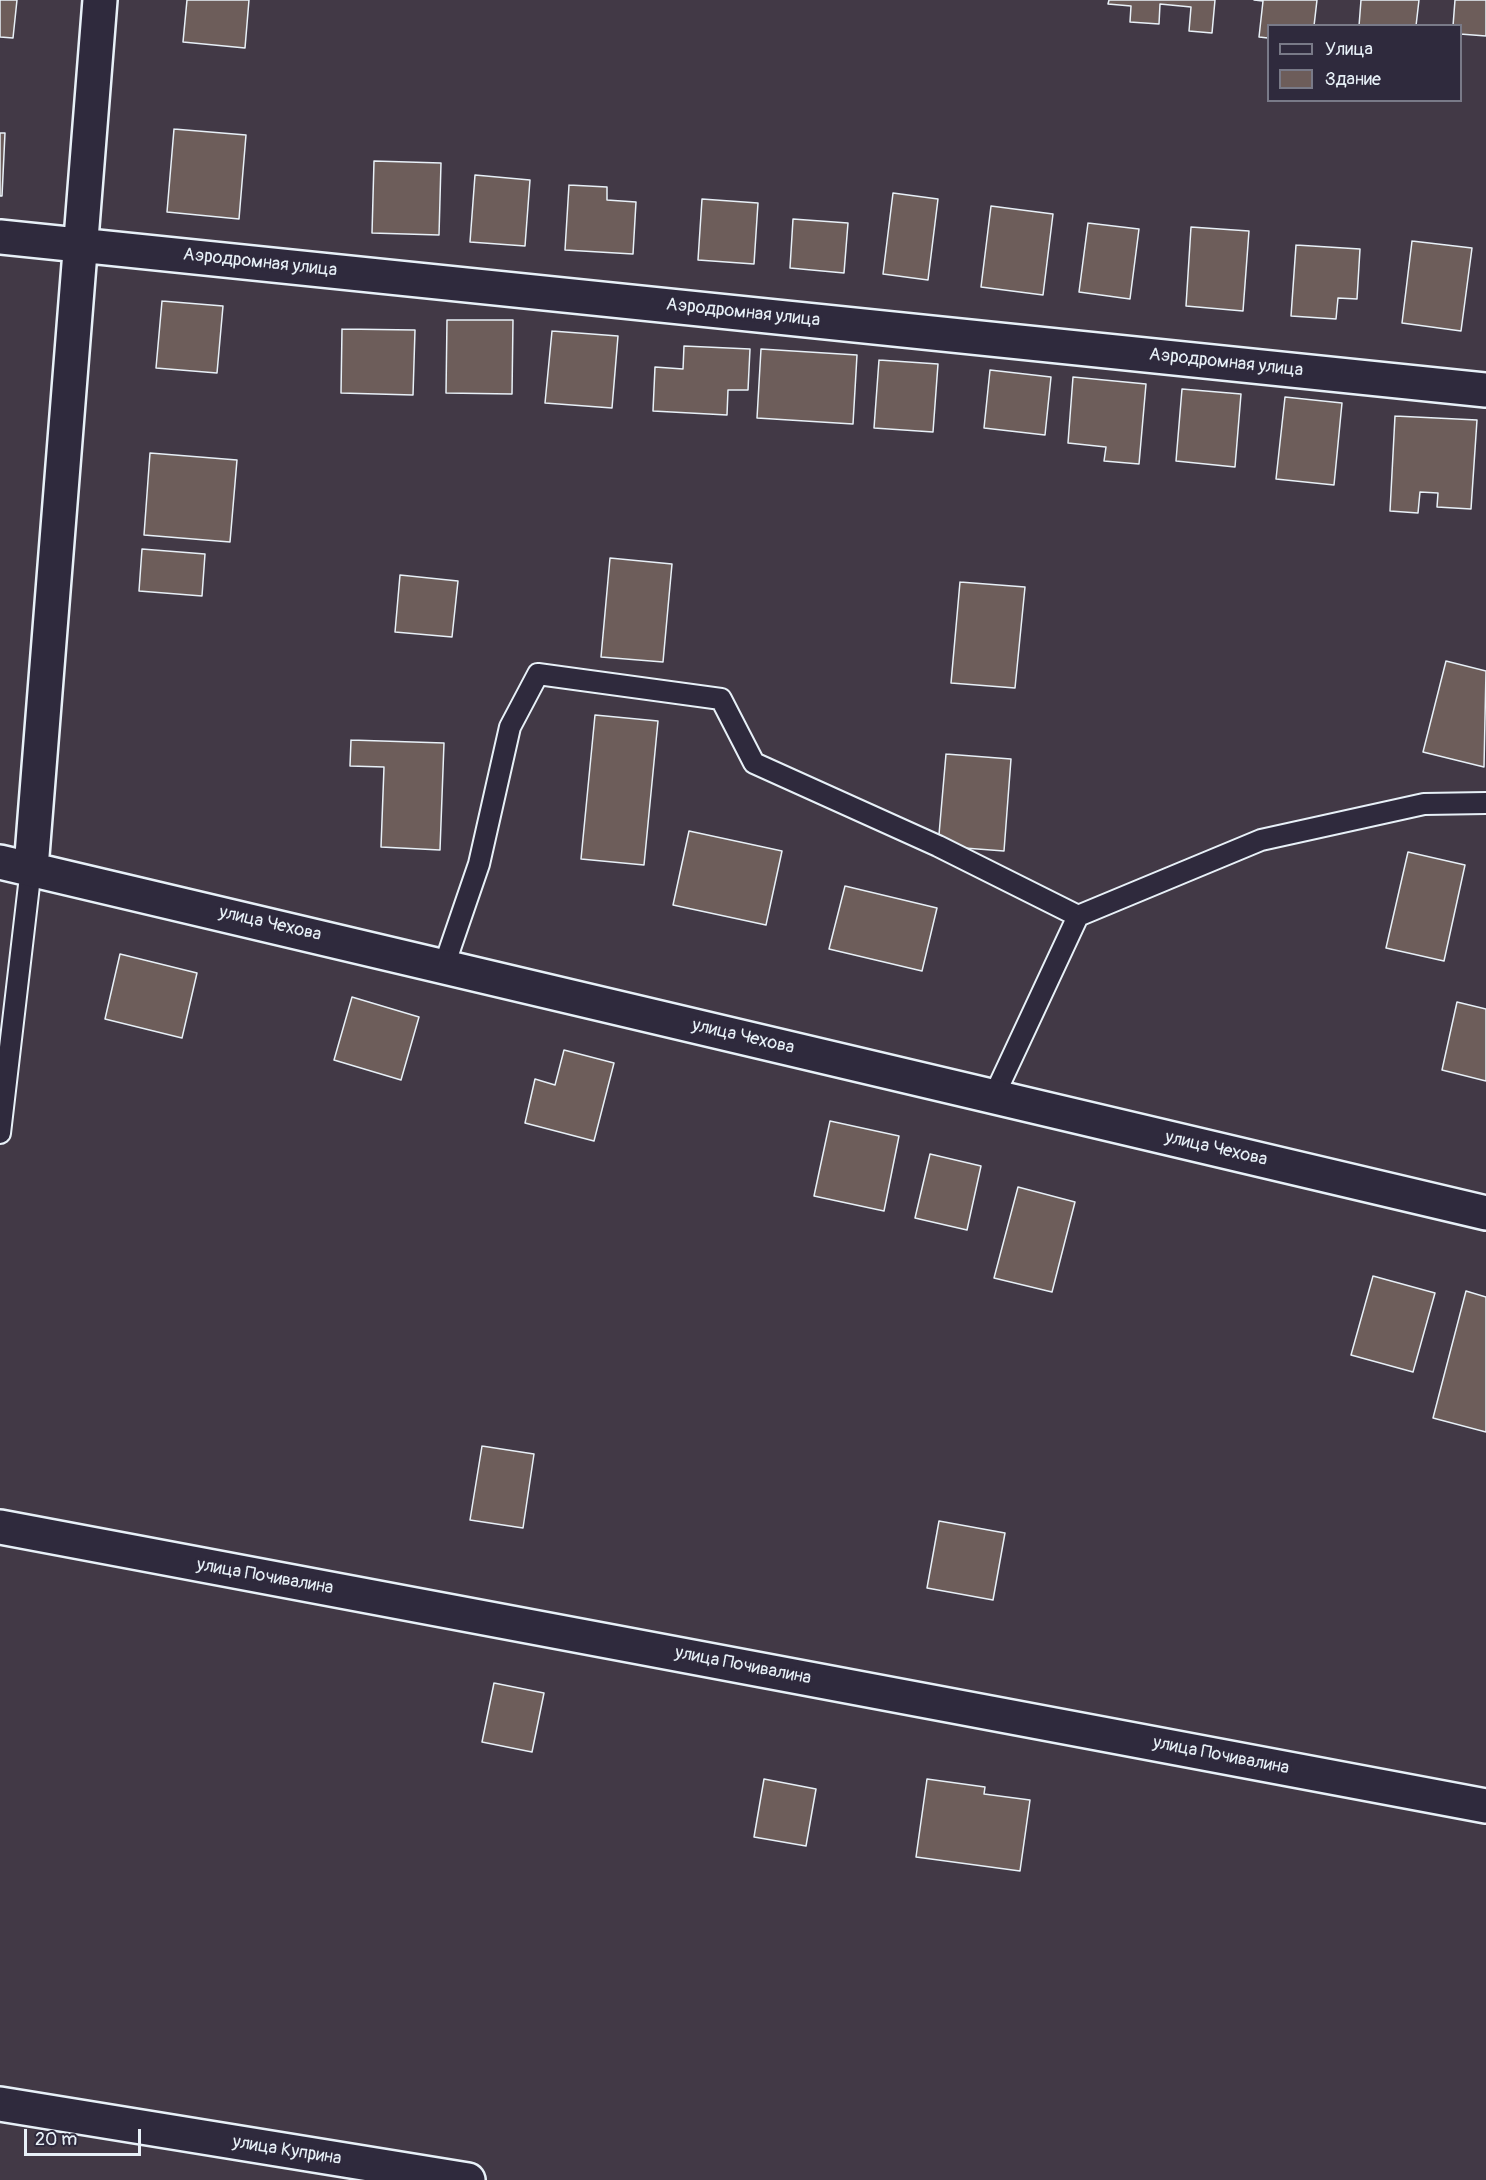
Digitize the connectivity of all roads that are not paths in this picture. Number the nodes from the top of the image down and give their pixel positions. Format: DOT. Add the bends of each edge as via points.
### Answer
graph roads {
  1 [pos="100,0"];
  2 [pos="0,237"];
  3 [pos="82,245"];
  4 [pos="1486,390"];
  5 [pos="1486,803"];
  6 [pos="15,865"];
  7 [pos="1078,916"];
  8 [pos="444,966"];
  9 [pos="994,1096"];
  10 [pos="0,1133"];
  11 [pos="1486,1213"];
  12 [pos="0,1527"];
  13 [pos="1486,1806"];
  14 [pos="0,2104"];
  15 [pos="468,2180"];
  1 -- 3 [label="street"];
  2 -- 3 [label="street, Аэродромная улица"];
  3 -- 4 [label="street, Аэродромная улица"];
  3 -- 6 [label="street"];
  5 -- 7 [label="lane" via="1424,804 1261,840"];
  6 -- 8 [label="street, улица Чехова"];
  6 -- 10 [label="lane"];
  7 -- 8 [label="lane" via="938,846 754,763 721,699 538,674 510,727 479,864"];
  7 -- 9 [label="lane"];
  8 -- 9 [label="street, улица Чехова"];
  9 -- 11 [label="street, улица Чехова"];
  12 -- 13 [label="street, улица Почивалина"];
  14 -- 15 [label="street, улица Куприна"];
}
